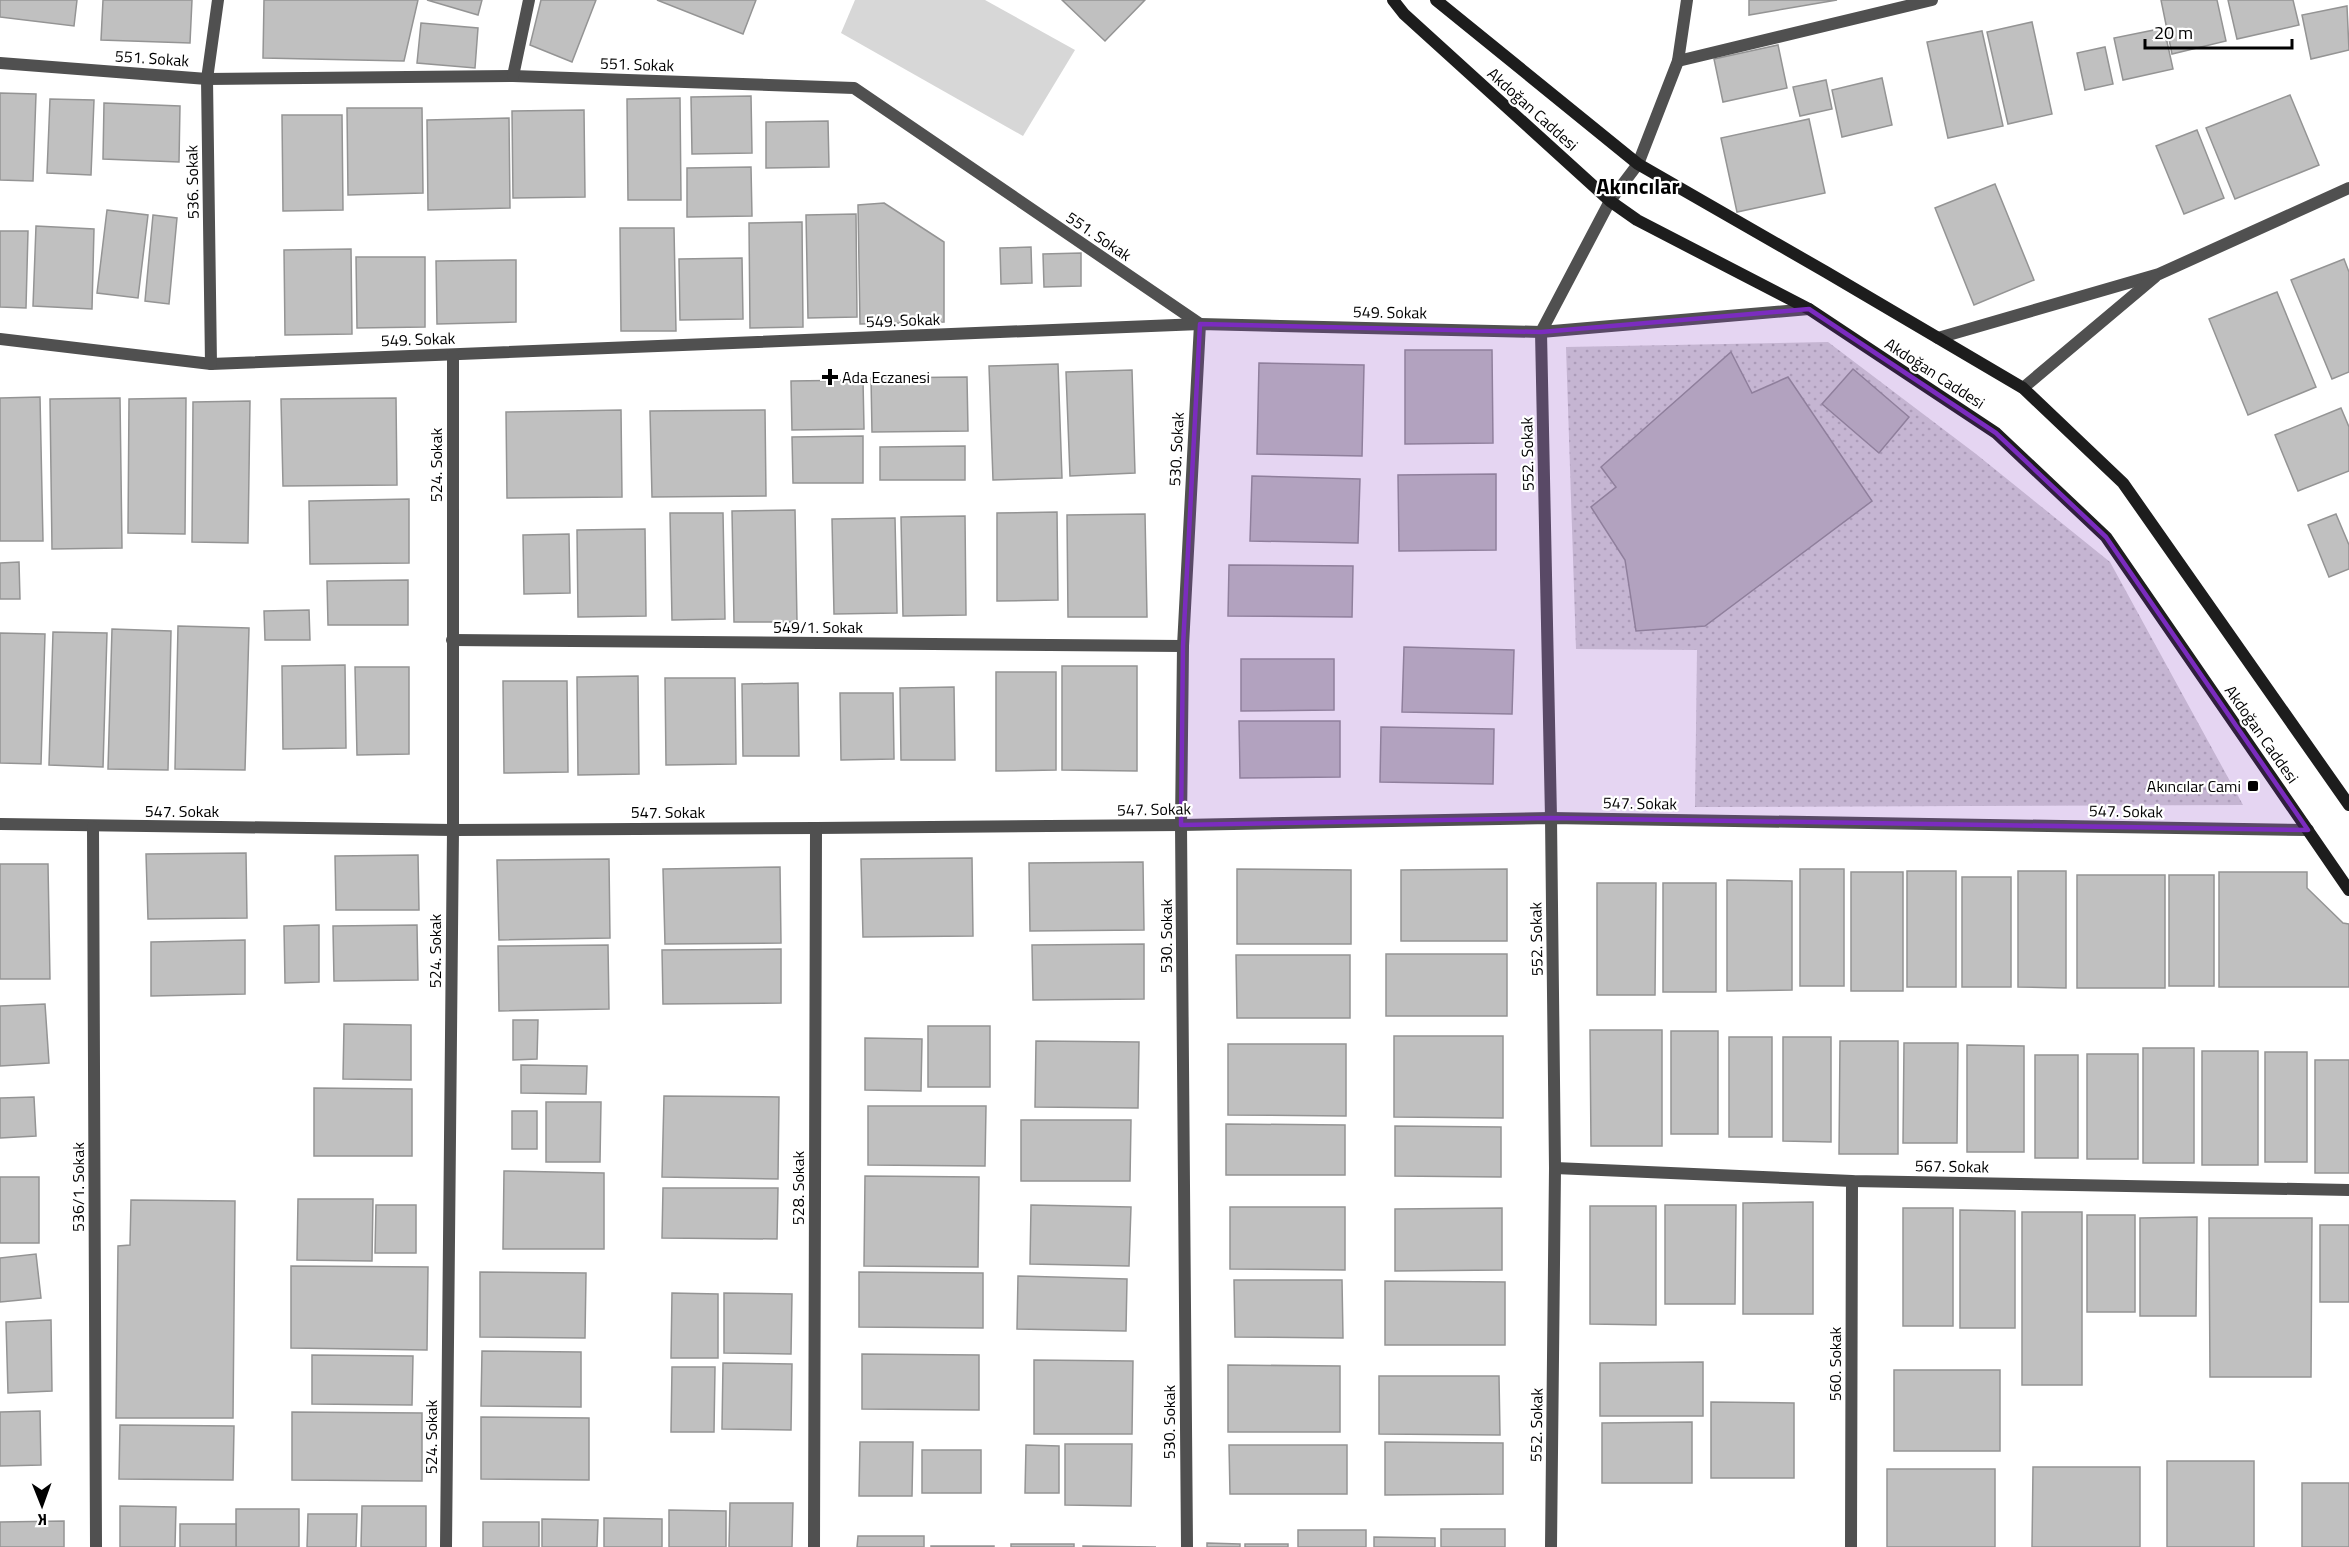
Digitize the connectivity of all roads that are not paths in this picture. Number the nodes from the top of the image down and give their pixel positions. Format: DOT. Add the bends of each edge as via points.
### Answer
graph roads {
  1 [pos="218,0"];
  2 [pos="529,0"];
  3 [pos="1393,0"];
  4 [pos="1436,0"];
  5 [pos="1687,0"];
  6 [pos="1932,0"];
  7 [pos="1678,60"];
  8 [pos="0,63"];
  9 [pos="513,76"];
  10 [pos="207,79"];
  11 [pos="1638,164"];
  12 [pos="2349,188"];
  13 [pos="1610,201"];
  14 [pos="2159,274"];
  15 [pos="1809,309"];
  16 [pos="1200,324"];
  17 [pos="1541,332"];
  18 [pos="1938,338"];
  19 [pos="0,339"];
  20 [pos="453,355"];
  21 [pos="210,364"];
  22 [pos="2023,388"];
  23 [pos="453,640"];
  24 [pos="1183,646"];
  25 [pos="2349,805"];
  26 [pos="1551,818"];
  27 [pos="0,824"];
  28 [pos="1181,825"];
  29 [pos="93,827"];
  30 [pos="816,828"];
  31 [pos="453,830"];
  32 [pos="2308,830"];
  33 [pos="2349,890"];
  34 [pos="1555,1168"];
  35 [pos="1852,1181"];
  36 [pos="2349,1190"];
  37 [pos="96,1547"];
  38 [pos="447,1547"];
  39 [pos="813,1547"];
  40 [pos="1187,1547"];
  41 [pos="1551,1547"];
  42 [pos="1851,1547"];
  1 -- 10 [label="street, 536. Sokak"];
  2 -- 9 [label="street"];
  3 -- 13 [label="main road, Akdoğan Caddesi"];
  4 -- 11 [label="main road, Akdoğan Caddesi"];
  5 -- 7 [label="street"];
  6 -- 7 [label="street"];
  7 -- 11 [label="street"];
  8 -- 10 [label="street, 551. Sokak"];
  9 -- 10 [label="street, 551. Sokak"];
  9 -- 16 [label="street, 551. Sokak" via="854,88"];
  10 -- 21 [label="street, 536. Sokak"];
  11 -- 13 [label="street"];
  11 -- 18 [label="main road, Akdoğan Caddesi"];
  12 -- 14 [label="street"];
  13 -- 15 [label="main road, Akdoğan Caddesi" via="1637,220"];
  13 -- 17 [label="street"];
  14 -- 18 [label="street"];
  14 -- 22 [label="street"];
  15 -- 17 [label="street, 549. Sokak"];
  15 -- 32 [label="main road, Akdoğan Caddesi" via="1996,433 2106,537"];
  16 -- 17 [label="street, 549. Sokak"];
  16 -- 20 [label="street, 549. Sokak"];
  16 -- 24 [label="street, 530. Sokak"];
  17 -- 26 [label="street, 552. Sokak"];
  18 -- 22 [label="main road, Akdoğan Caddesi"];
  19 -- 21 [label="street, 549. Sokak"];
  20 -- 21 [label="street, 549. Sokak"];
  20 -- 23 [label="street, 524. Sokak"];
  22 -- 25 [label="main road, Akdoğan Caddesi" via="2123,483"];
  23 -- 24 [label="street, 549/1. Sokak"];
  23 -- 31 [label="street, 524. Sokak"];
  24 -- 28 [label="street, 530. Sokak"];
  26 -- 28 [label="street, 547. Sokak"];
  26 -- 32 [label="street, 547. Sokak"];
  26 -- 34 [label="street, 552. Sokak"];
  27 -- 29 [label="street, 547. Sokak"];
  28 -- 30 [label="street, 547. Sokak"];
  28 -- 40 [label="street, 530. Sokak"];
  29 -- 31 [label="street, 547. Sokak"];
  29 -- 37 [label="street, 536/1. Sokak"];
  30 -- 31 [label="street, 547. Sokak"];
  30 -- 39 [label="street, 528. Sokak"];
  31 -- 38 [label="street, 524. Sokak"];
  32 -- 33 [label="main road, Akdoğan Caddesi"];
  34 -- 35 [label="street, 567. Sokak"];
  34 -- 41 [label="street, 552. Sokak"];
  35 -- 36 [label="street, 567. Sokak"];
  35 -- 42 [label="street, 560. Sokak"];
}
